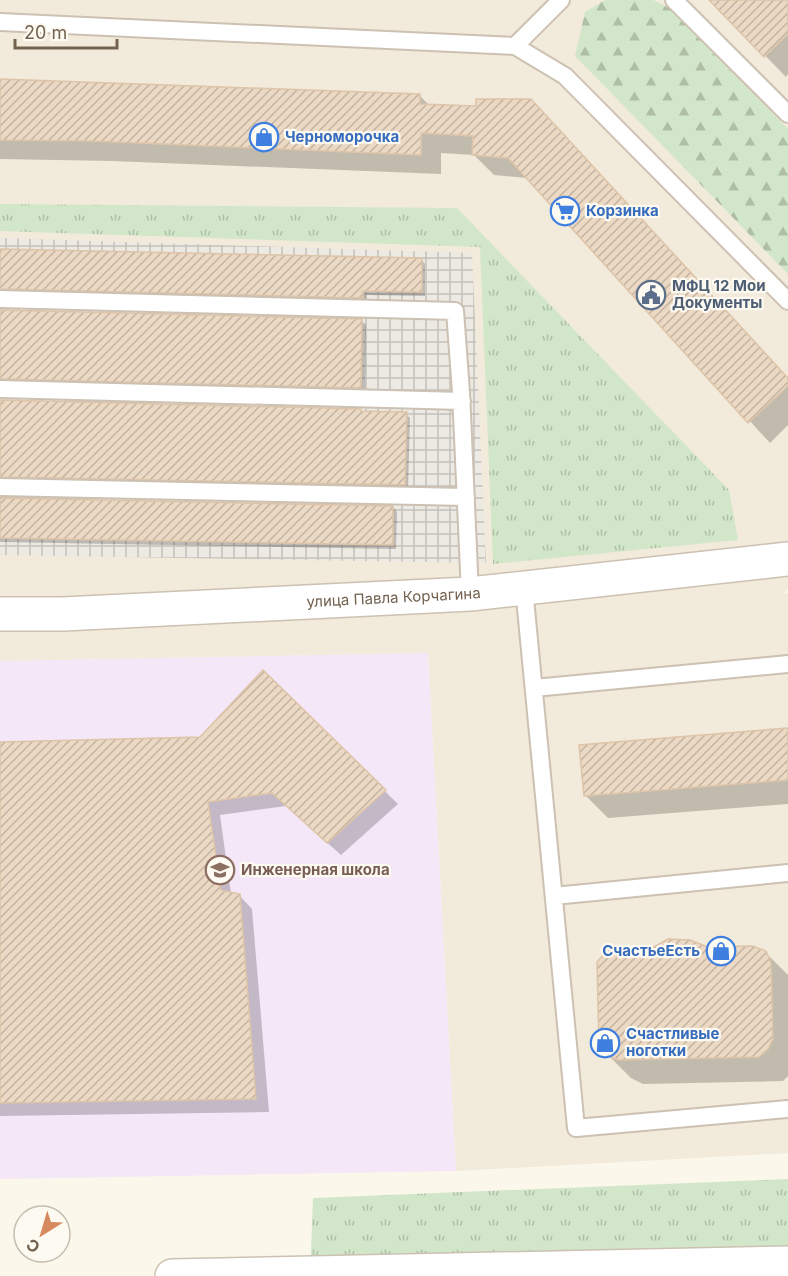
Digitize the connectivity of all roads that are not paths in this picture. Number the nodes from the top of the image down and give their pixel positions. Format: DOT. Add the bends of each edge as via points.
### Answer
graph roads {
  1 [pos="561,0"];
  2 [pos="674,0"];
  3 [pos="0,22"];
  4 [pos="515,46"];
  5 [pos="788,114"];
  6 [pos="0,299"];
  7 [pos="788,301"];
  8 [pos="0,389"];
  9 [pos="462,401"];
  10 [pos="0,487"];
  11 [pos="466,497"];
  12 [pos="788,559"];
  13 [pos="524,588"];
  14 [pos="470,594"];
  15 [pos="0,614"];
  16 [pos="788,664"];
  17 [pos="534,688"];
  18 [pos="788,873"];
  19 [pos="554,896"];
  20 [pos="788,1109"];
  21 [pos="788,1263"];
  22 [pos="172,1276"];
  1 -- 4 [label="lane"];
  2 -- 5 [label="lane"];
  3 -- 4 [label="lane"];
  4 -- 7 [label="lane" via="565,76"];
  6 -- 9 [label="lane" via="455,311"];
  8 -- 9 [label="lane"];
  9 -- 11 [label="lane"];
  10 -- 11 [label="lane"];
  11 -- 14 [label="lane"];
  12 -- 13 [label="street, улица Павла Корчагина"];
  13 -- 14 [label="street, улица Павла Корчагина"];
  13 -- 17 [label="lane"];
  14 -- 15 [label="street, улица Павла Корчагина"];
  16 -- 17 [label="lane"];
  17 -- 19 [label="lane"];
  18 -- 19 [label="lane"];
  19 -- 20 [label="lane" via="576,1128"];
  21 -- 22 [label="street"];
}
